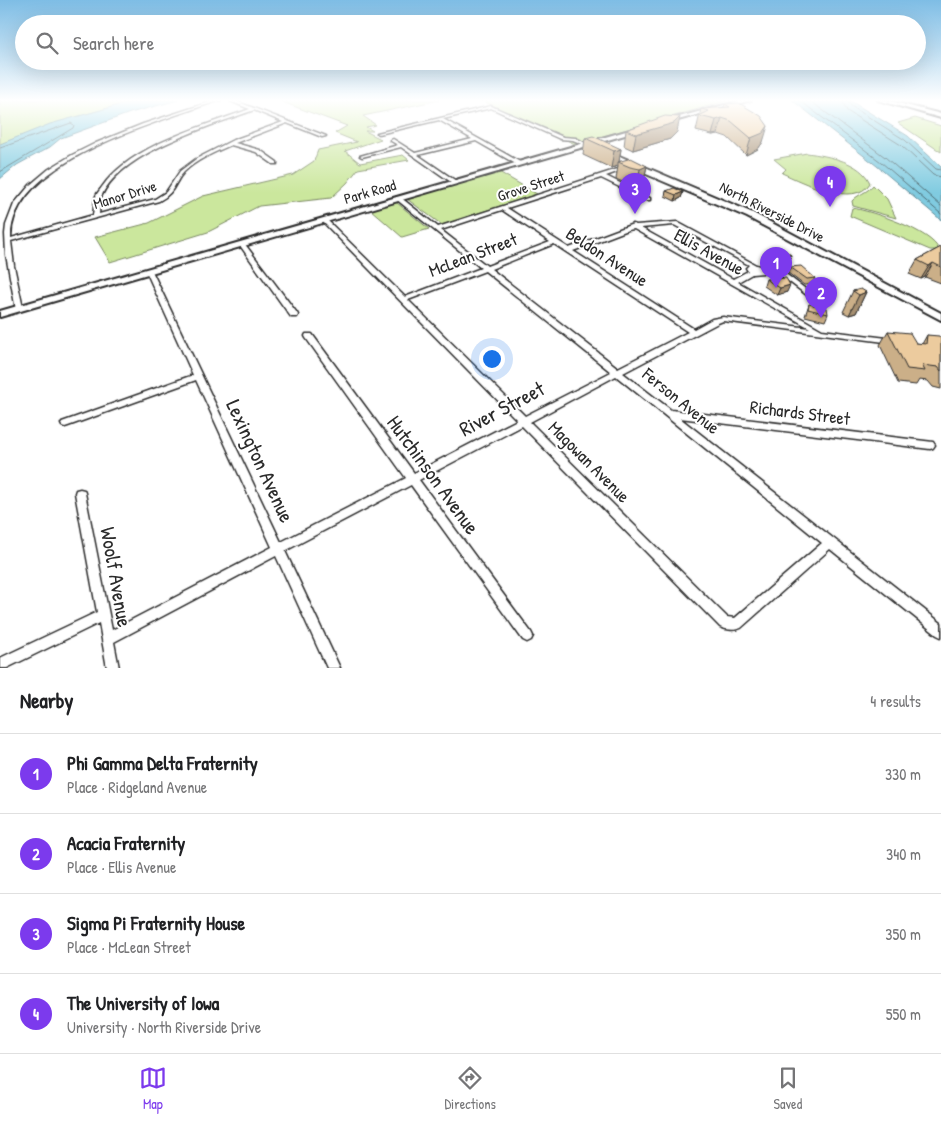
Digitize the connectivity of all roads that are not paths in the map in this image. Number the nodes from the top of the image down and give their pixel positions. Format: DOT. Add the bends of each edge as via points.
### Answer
graph roads {
  1 [pos="131,131"];
  2 [pos="195,131"];
  3 [pos="264,131"];
  4 [pos="311,131"];
  5 [pos="387,131"];
  6 [pos="460,131"];
  7 [pos="547,131"];
  8 [pos="630,131"];
  9 [pos="379,133"];
  10 [pos="324,136"];
  11 [pos="392,140"];
  12 [pos="476,140"];
  13 [pos="233,144"];
  14 [pos="585,144"];
  15 [pos="401,146"];
  16 [pos="414,155"];
  17 [pos="362,156"];
  18 [pos="275,163"];
  19 [pos="518,163"];
  20 [pos="632,166"];
  21 [pos="602,176"];
  22 [pos="454,182"];
  23 [pos="398,198"];
  24 [pos="648,199"];
  25 [pos="503,208"];
  26 [pos="96,217"];
  27 [pos="324,220"];
  28 [pos="633,226"];
  29 [pos="437,229"];
  30 [pos="9,240"];
  31 [pos="555,242"];
  32 [pos="242,244"];
  33 [pos="569,250"];
  34 [pos="486,268"];
  35 [pos="753,268"];
  36 [pos="149,270"];
  37 [pos="732,282"];
  38 [pos="810,295"];
  39 [pos="403,300"];
  40 [pos="19,308"];
  41 [pos="0,314"];
  42 [pos="294,315"];
  43 [pos="941,318"];
  44 [pos="693,332"];
  45 [pos="823,332"];
  46 [pos="309,336"];
  47 [pos="904,343"];
  48 [pos="616,372"];
  49 [pos="198,376"];
  50 [pos="667,413"];
  51 [pos="523,420"];
  52 [pos="66,424"];
  53 [pos="930,445"];
  54 [pos="413,478"];
  55 [pos="80,494"];
  56 [pos="830,543"];
  57 [pos="278,549"];
  58 [pos="103,615"];
  59 [pos="941,631"];
  60 [pos="527,636"];
  61 [pos="107,639"];
  62 [pos="0,665"];
  63 [pos="112,668"];
  64 [pos="334,668"];
  1 -- 30 [label="street" via="64,163 43,178 22,200 10,223"];
  2 -- 26 [label="street" via="162,144 128,163 110,178 95,205"];
  3 -- 13 [label="street, Manor Drive"];
  4 -- 10 [label="street"];
  5 -- 9 [label="street"];
  6 -- 12 [label="street"];
  7 -- 14 [label="street"];
  8 -- 14 [label="street, Park Road"];
  11 -- 15 [label="street"];
  12 -- 16 [label="street"];
  12 -- 19 [label="street"];
  13 -- 18 [label="street" via="258,151"];
  13 -- 26 [label="street, Manor Drive" via="189,166 164,197"];
  14 -- 19 [label="street, Park Road"];
  14 -- 20 [label="street, North Riverside Drive"];
  15 -- 16 [label="street"];
  15 -- 17 [label="street"];
  16 -- 22 [label="street"];
  19 -- 22 [label="street, Park Road"];
  20 -- 21 [label="street, Grove Street"];
  20 -- 43 [label="street, North Riverside Drive" via="750,215"];
  21 -- 24 [label="street"];
  21 -- 25 [label="street, Grove Street"];
  22 -- 23 [label="street, Park Road"];
  23 -- 27 [label="street, Park Road"];
  23 -- 29 [label="street, Ferson Avenue"];
  25 -- 29 [label="street, Grove Street"];
  25 -- 31 [label="street, Beldon Avenue"];
  26 -- 30 [label="street, Manor Drive"];
  27 -- 32 [label="street, Park Road"];
  27 -- 39 [label="street, Magowan Avenue"];
  28 -- 33 [label="street"];
  28 -- 35 [label="street" via="675,222"];
  28 -- 37 [label="street, Ellis Avenue"];
  29 -- 34 [label="street, Ferson Avenue"];
  30 -- 40 [label="street"];
  31 -- 33 [label="street, Beldon Avenue"];
  31 -- 34 [label="street, McLean Street"];
  32 -- 36 [label="street, Park Road"];
  32 -- 42 [label="street"];
  33 -- 44 [label="street, Beldon Avenue"];
  34 -- 39 [label="street, McLean Street"];
  34 -- 48 [label="street, Ferson Avenue"];
  35 -- 37 [label="street"];
  35 -- 38 [label="street" via="760,272 763,269 780,273"];
  36 -- 40 [label="street, Park Road"];
  36 -- 49 [label="street, Lexington Avenue"];
  37 -- 45 [label="street, Ellis Avenue"];
  39 -- 51 [label="street, Magowan Avenue"];
  40 -- 41 [label="street, Park Road"];
  44 -- 45 [label="street, River Street" via="723,319"];
  44 -- 48 [label="street, River Street"];
  45 -- 47 [label="street, River Street"];
  46 -- 54 [label="street, Hutchinson Avenue"];
  48 -- 50 [label="street, Ferson Avenue"];
  48 -- 51 [label="street, River Street"];
  49 -- 52 [label="street"];
  49 -- 57 [label="street, Lexington Avenue"];
  50 -- 53 [label="street, Richards Street"];
  50 -- 56 [label="street, Ferson Avenue"];
  51 -- 54 [label="street, River Street"];
  51 -- 56 [label="street, Magowan Avenue" via="724,623 737,624"];
  54 -- 57 [label="street, River Street"];
  54 -- 60 [label="street, Hutchinson Avenue"];
  55 -- 58 [label="street, Woolf Avenue"];
  56 -- 59 [label="street, Ferson Avenue"];
  57 -- 61 [label="street, River Street"];
  57 -- 64 [label="street, Lexington Avenue"];
  58 -- 61 [label="street, Woolf Avenue"];
  58 -- 62 [label="street"];
  61 -- 63 [label="street, Woolf Avenue"];
}
